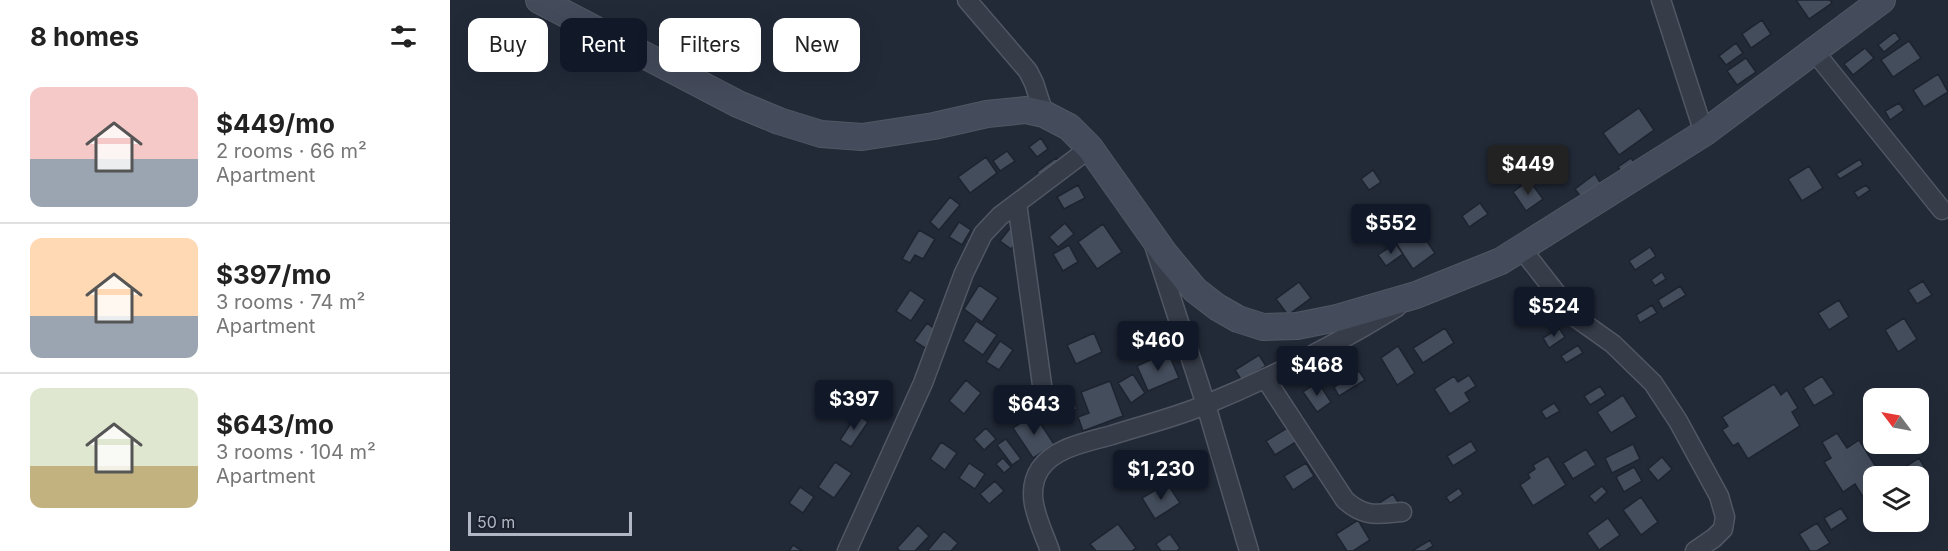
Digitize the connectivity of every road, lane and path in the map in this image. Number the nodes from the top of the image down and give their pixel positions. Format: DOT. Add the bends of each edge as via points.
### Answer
graph roads {
  1 [pos="539,0"];
  2 [pos="967,0"];
  3 [pos="1661,0"];
  4 [pos="1882,0"];
  5 [pos="1814,51"];
  6 [pos="1044,114"];
  7 [pos="1704,133"];
  8 [pos="1090,148"];
  9 [pos="1017,203"];
  10 [pos="1942,210"];
  11 [pos="1150,232"];
  12 [pos="1521,248"];
  13 [pos="1416,295"];
  14 [pos="1264,378"];
  15 [pos="1043,392"];
  16 [pos="1206,405"];
  17 [pos="1402,512"];
  18 [pos="847,551"];
  19 [pos="1050,551"];
  20 [pos="1249,551"];
  21 [pos="1695,551"];
  1 -- 6 [label="street" via="738,104 821,134 862,137 987,114 1026,110"];
  2 -- 6 [label="street" via="1028,71"];
  3 -- 7 [label="street"];
  4 -- 5 [label="street"];
  5 -- 7 [label="street"];
  5 -- 10 [label="street"];
  6 -- 8 [label="street" via="1069,127"];
  7 -- 12 [label="street"];
  8 -- 9 [label="street"];
  8 -- 11 [label="street"];
  9 -- 15 [label="street"];
  9 -- 18 [label="street" via="983,234 974,251 924,383"];
  11 -- 13 [label="street" via="1195,290 1238,319 1263,327 1297,326 1337,318"];
  11 -- 16 [label="street"];
  12 -- 13 [label="street" via="1501,261"];
  12 -- 21 [label="street" via="1575,317 1613,344 1653,383 1678,421 1719,496 1725,517 1723,529"];
  13 -- 14 [label="street" via="1344,340"];
  14 -- 16 [label="street"];
  14 -- 17 [label="street" via="1345,500 1370,515"];
  16 -- 19 [label="street" via="1069,448 1047,459 1038,472 1033,501"];
  16 -- 20 [label="street"];
}
